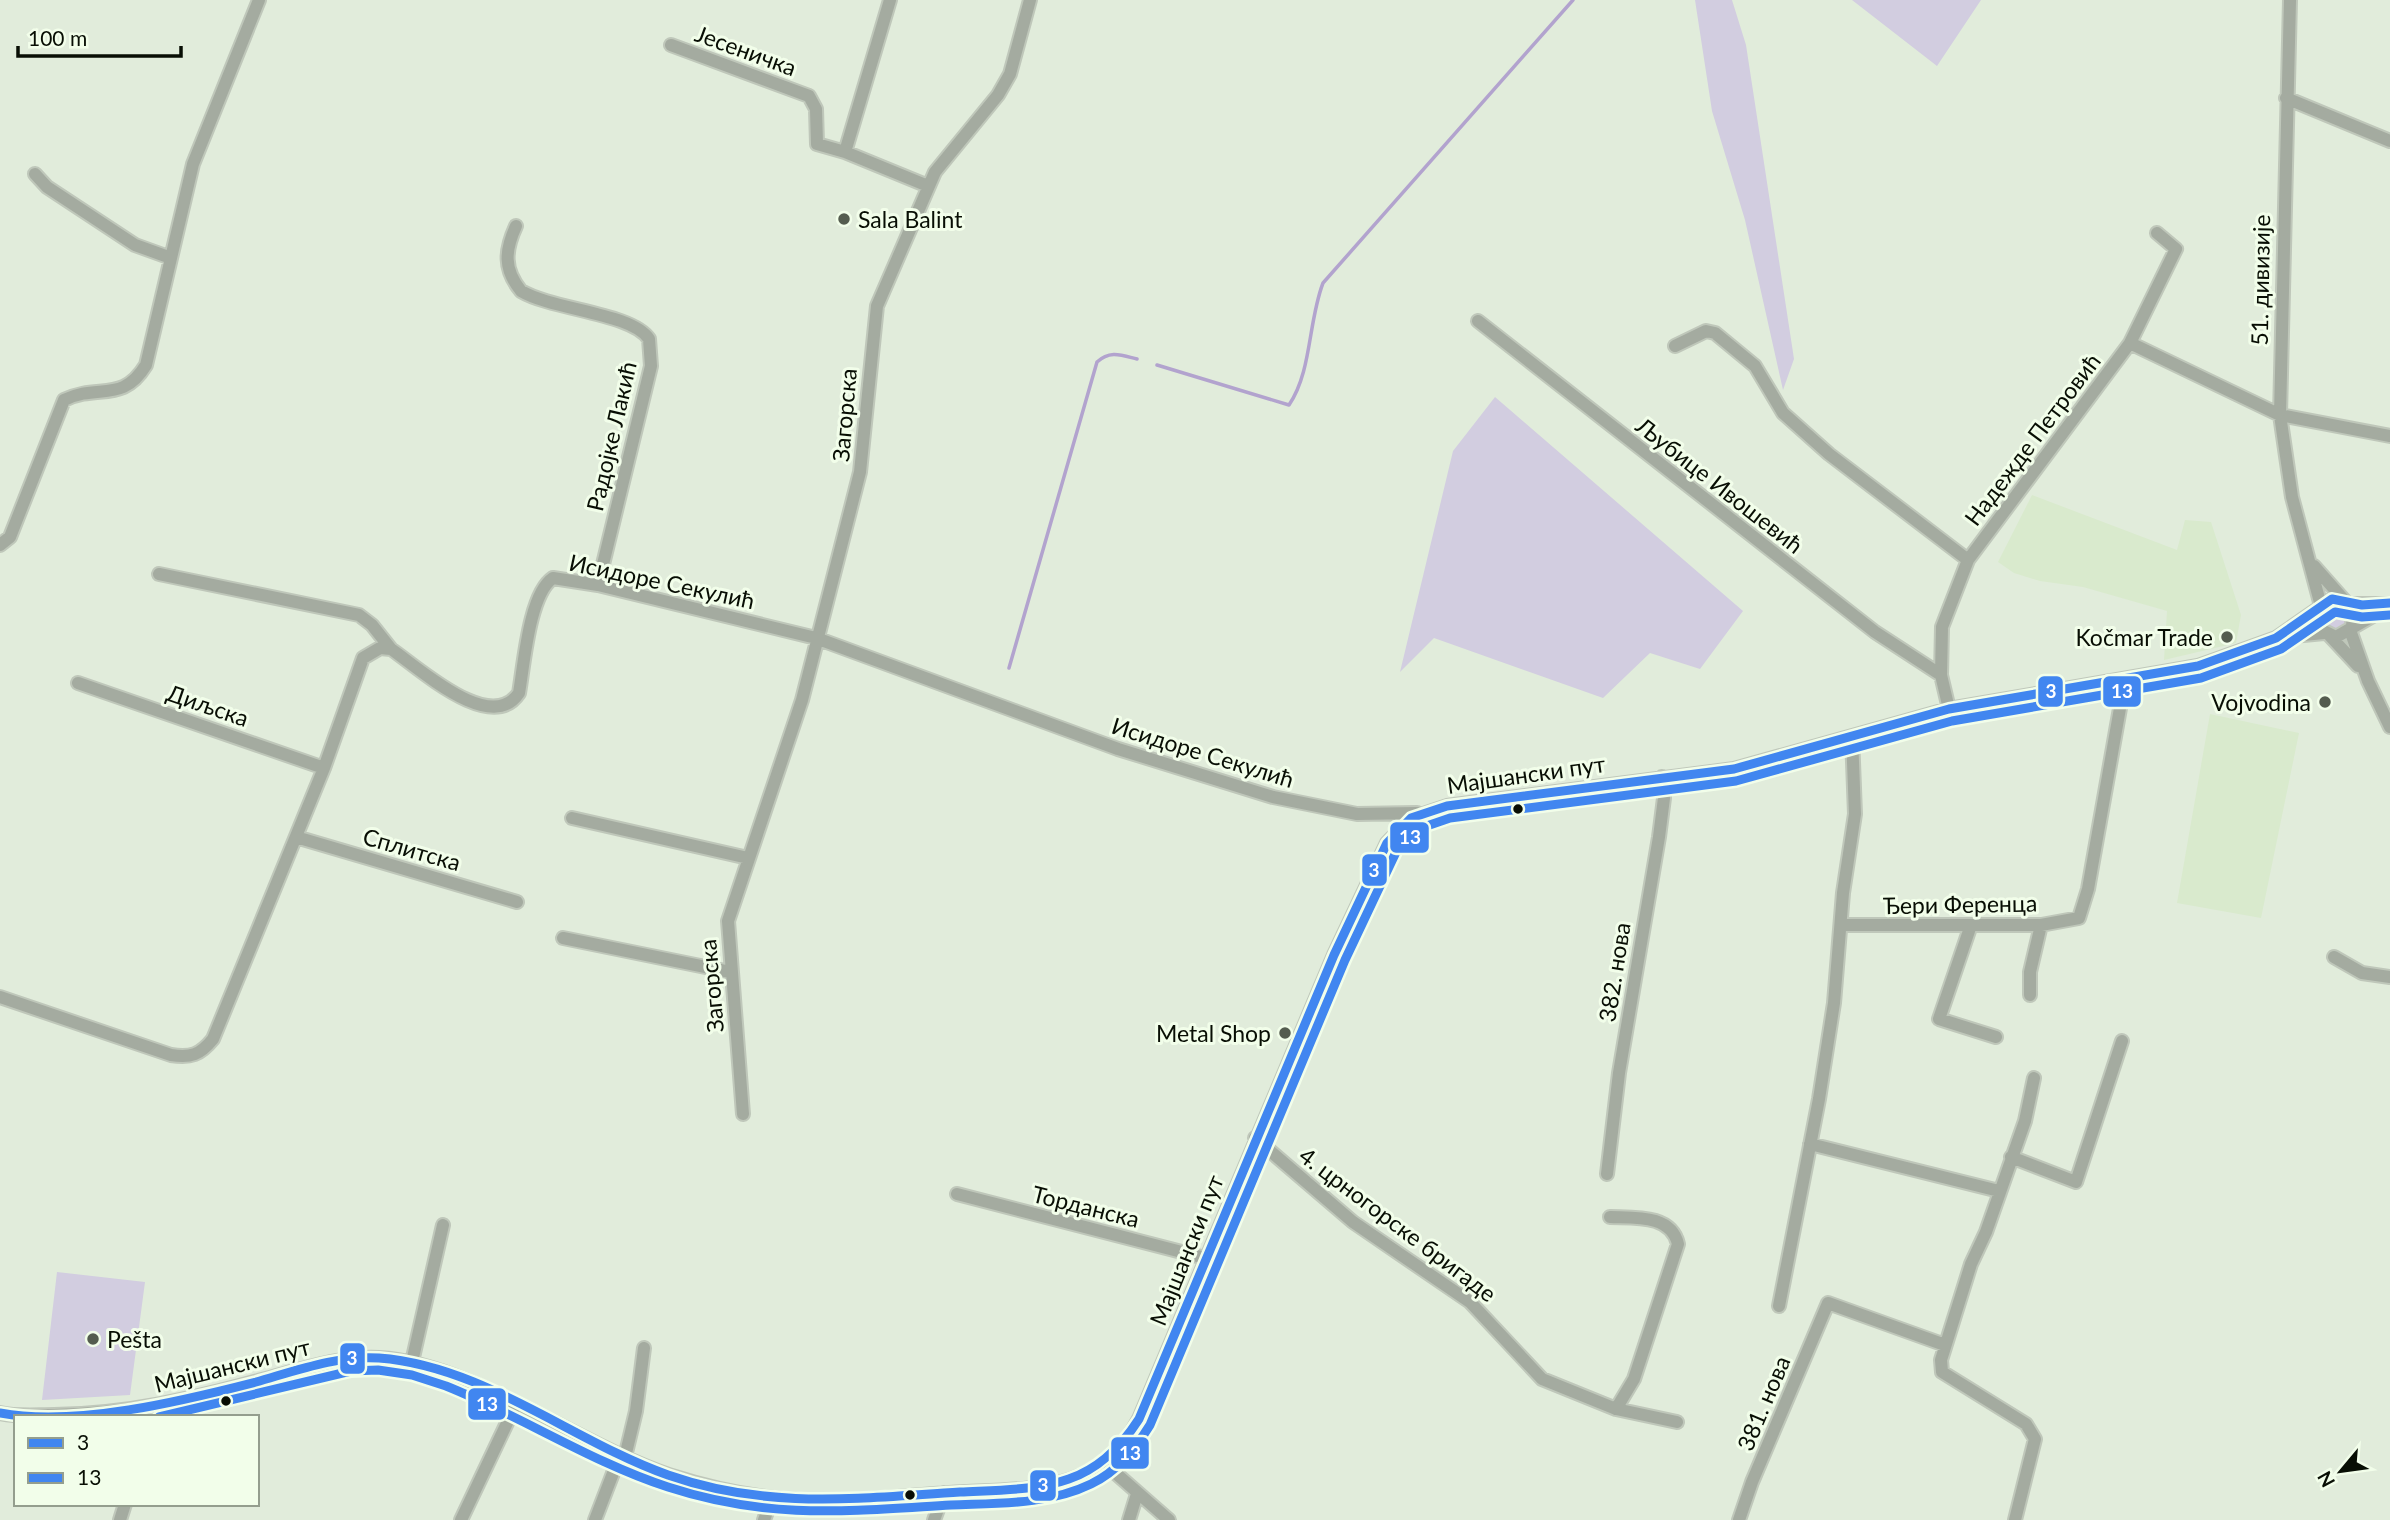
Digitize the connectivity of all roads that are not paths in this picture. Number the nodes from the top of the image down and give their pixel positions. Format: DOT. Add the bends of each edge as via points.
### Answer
graph roads {
  1 [pos="259,0"];
  2 [pos="890,0"];
  3 [pos="1030,0"];
  4 [pos="2290,0"];
  5 [pos="2302,0"];
  6 [pos="2289,20"];
  7 [pos="671,45"];
  8 [pos="2286,98"];
  9 [pos="2390,141"];
  10 [pos="845,152"];
  11 [pos="35,174"];
  12 [pos="928,186"];
  13 [pos="516,226"];
  14 [pos="2157,233"];
  15 [pos="171,258"];
  16 [pos="1478,321"];
  17 [pos="2130,343"];
  18 [pos="1675,346"];
  19 [pos="2280,415"];
  20 [pos="2390,436"];
  21 [pos="0,545"];
  22 [pos="2309,558"];
  23 [pos="1968,560"];
  24 [pos="159,574"];
  25 [pos="598,585"];
  26 [pos="2346,602"];
  27 [pos="2390,605"];
  28 [pos="2320,607"];
  29 [pos="2351,629"];
  30 [pos="2327,635"];
  31 [pos="816,638"];
  32 [pos="2276,638"];
  33 [pos="391,649"];
  34 [pos="1941,675"];
  35 [pos="2125,680"];
  36 [pos="2368,681"];
  37 [pos="78,683"];
  38 [pos="1949,709"];
  39 [pos="2390,727"];
  40 [pos="1852,736"];
  41 [pos="324,768"];
  42 [pos="1662,777"];
  43 [pos="1421,813"];
  44 [pos="572,818"];
  45 [pos="296,837"];
  46 [pos="748,858"];
  47 [pos="517,902"];
  48 [pos="1842,925"];
  49 [pos="1971,925"];
  50 [pos="2041,925"];
  51 [pos="563,938"];
  52 [pos="2334,957"];
  53 [pos="730,972"];
  54 [pos="2390,977"];
  55 [pos="2030,995"];
  56 [pos="0,998"];
  57 [pos="1996,1037"];
  58 [pos="2122,1041"];
  59 [pos="2034,1078"];
  60 [pos="743,1114"];
  61 [pos="1255,1138"];
  62 [pos="1810,1144"];
  63 [pos="2011,1157"];
  64 [pos="1606,1174"];
  65 [pos="1999,1191"];
  66 [pos="957,1194"];
  67 [pos="1610,1217"];
  68 [pos="443,1224"];
  69 [pos="1205,1258"];
  70 [pos="1779,1306"];
  71 [pos="1945,1345"];
  72 [pos="644,1348"];
  73 [pos="412,1362"];
  74 [pos="516,1404"];
  75 [pos="1616,1409"];
  76 [pos="151,1412"];
  77 [pos="0,1413"];
  78 [pos="1677,1422"];
  79 [pos="622,1456"];
  80 [pos="1104,1463"];
  81 [pos="944,1493"];
  82 [pos="1137,1494"];
  83 [pos="772,1498"];
  84 [pos="461,1520"];
  85 [pos="595,1520"];
  86 [pos="764,1520"];
  87 [pos="934,1520"];
  88 [pos="1129,1520"];
  89 [pos="1169,1520"];
  90 [pos="1739,1520"];
  91 [pos="2015,1520"];
  1 -- 15 [label="street" via="193,164"];
  2 -- 10 [label="street"];
  3 -- 12 [label="street, Загорска" via="1010,74"];
  4 -- 6 [label="street, 51. дивизије"];
  5 -- 6 [label="street"];
  6 -- 8 [label="street, 51. дивизије"];
  7 -- 10 [label="street, Јесеничка" via="809,96 816,109 817,144"];
  8 -- 9 [label="street"];
  8 -- 19 [label="street, 51. дивизије"];
  10 -- 12 [label="street, Јесеничка"];
  11 -- 15 [label="street" via="47,187 135,245"];
  12 -- 31 [label="street, Загорска" via="877,306 860,472"];
  13 -- 25 [label="street, Радојке Лакић" via="506,261 521,291 548,304 635,324 649,339 651,366"];
  14 -- 17 [label="street, Надежде Петровић" via="2176,249"];
  15 -- 21 [label="street" via="146,365 131,386 81,392 64,400 10,537"];
  16 -- 34 [label="street, Љубице Ивошевић" via="1874,632"];
  17 -- 19 [label="street, Надежде Петровић"];
  17 -- 23 [label="street, Надежде Петровић"];
  18 -- 23 [label="street, Надежде Петровић" via="1706,331 1715,332 1755,366 1783,413"];
  19 -- 20 [label="street, Надежде Петровић"];
  19 -- 22 [label="street, 51. дивизије" via="2292,497"];
  22 -- 26 [label="street, 51. дивизије"];
  22 -- 28 [label="street, 51. дивизије"];
  23 -- 34 [label="street, Надежде Петровић" via="1942,627"];
  24 -- 33 [label="street" via="359,615"];
  25 -- 31 [label="street, Исидоре Секулић"];
  25 -- 33 [label="street, Исидоре Секулић" via="562,578 546,583 533,617 519,693 503,707 481,706 452,692"];
  26 -- 27 [label="street"];
  26 -- 28 [label="street" via="2332,598"];
  26 -- 29 [label="street" via="2355,615"];
  27 -- 29 [label="street"];
  28 -- 30 [label="street" via="2317,625"];
  28 -- 32 [label="street, Мајшански пут"];
  29 -- 30 [label="street" via="2343,636"];
  29 -- 36 [label="street"];
  30 -- 32 [label="street, Мајшански пут"];
  30 -- 36 [label="street" via="2340,644"];
  31 -- 43 [label="street, Исидоре Секулић" via="1118,749 1273,797 1357,814"];
  31 -- 46 [label="street, Загорска" via="802,700"];
  32 -- 35 [label="street, Мајшански пут" via="2198,666"];
  33 -- 41 [label="street" via="380,648 363,658"];
  34 -- 38 [label="street, Надежде Петровић"];
  35 -- 38 [label="street, Мајшански пут"];
  35 -- 50 [label="street, Ђери Ференца" via="2079,918"];
  36 -- 39 [label="street"];
  37 -- 41 [label="street, Диљска"];
  38 -- 40 [label="street, Мајшански пут"];
  40 -- 42 [label="street, Мајшански пут" via="1734,769"];
  40 -- 48 [label="street" via="1855,814"];
  41 -- 45 [label="street"];
  42 -- 43 [label="street, Мајшански пут"];
  42 -- 64 [label="street, 382. нова" via="1659,837"];
  43 -- 61 [label="street, Мајшански пут" via="1401,825 1387,843"];
  44 -- 46 [label="street"];
  45 -- 47 [label="street, Сплитска"];
  45 -- 56 [label="street" via="213,1039 199,1054 171,1055"];
  46 -- 53 [label="street, Загорска" via="728,921"];
  48 -- 49 [label="street, Ђери Ференца"];
  48 -- 62 [label="street"];
  49 -- 50 [label="street, Ђери Ференца"];
  49 -- 57 [label="street" via="1939,1019"];
  50 -- 55 [label="street" via="2030,972"];
  51 -- 53 [label="street"];
  52 -- 54 [label="street" via="2362,973"];
  53 -- 60 [label="street, Загорска"];
  58 -- 63 [label="street" via="2076,1182"];
  59 -- 63 [label="street"];
  61 -- 69 [label="street, Мајшански пут"];
  61 -- 75 [label="street, 4. црногорске бригаде" via="1353,1222 1462,1295 1542,1380"];
  62 -- 65 [label="street"];
  62 -- 70 [label="street"];
  63 -- 65 [label="street"];
  65 -- 71 [label="street"];
  66 -- 69 [label="street, Торданска"];
  67 -- 75 [label="street" via="1662,1223 1672,1230 1678,1244 1634,1380"];
  68 -- 73 [label="street"];
  69 -- 80 [label="street, Мајшански пут" via="1131,1436"];
  71 -- 90 [label="street, 381. нова" via="1828,1303"];
  71 -- 91 [label="street" via="1942,1371 2026,1424 2035,1439"];
  72 -- 79 [label="street" via="636,1411"];
  73 -- 74 [label="street, Мајшански пут"];
  73 -- 76 [label="street, Мајшански пут" via="362,1357 341,1360"];
  74 -- 79 [label="street, Мајшански пут"];
  74 -- 84 [label="street"];
  75 -- 78 [label="street, 4. црногорске бригаде"];
  76 -- 77 [label="street, Мајшански пут"];
  79 -- 83 [label="street, Мајшански пут" via="669,1475"];
  79 -- 85 [label="street"];
  80 -- 81 [label="street, Мајшански пут" via="1073,1480 1051,1485"];
  80 -- 82 [label="street"];
  81 -- 83 [label="street, Мајшански пут" via="817,1501"];
  81 -- 87 [label="street"];
  82 -- 88 [label="street"];
  82 -- 89 [label="street"];
  83 -- 86 [label="street"];
}
